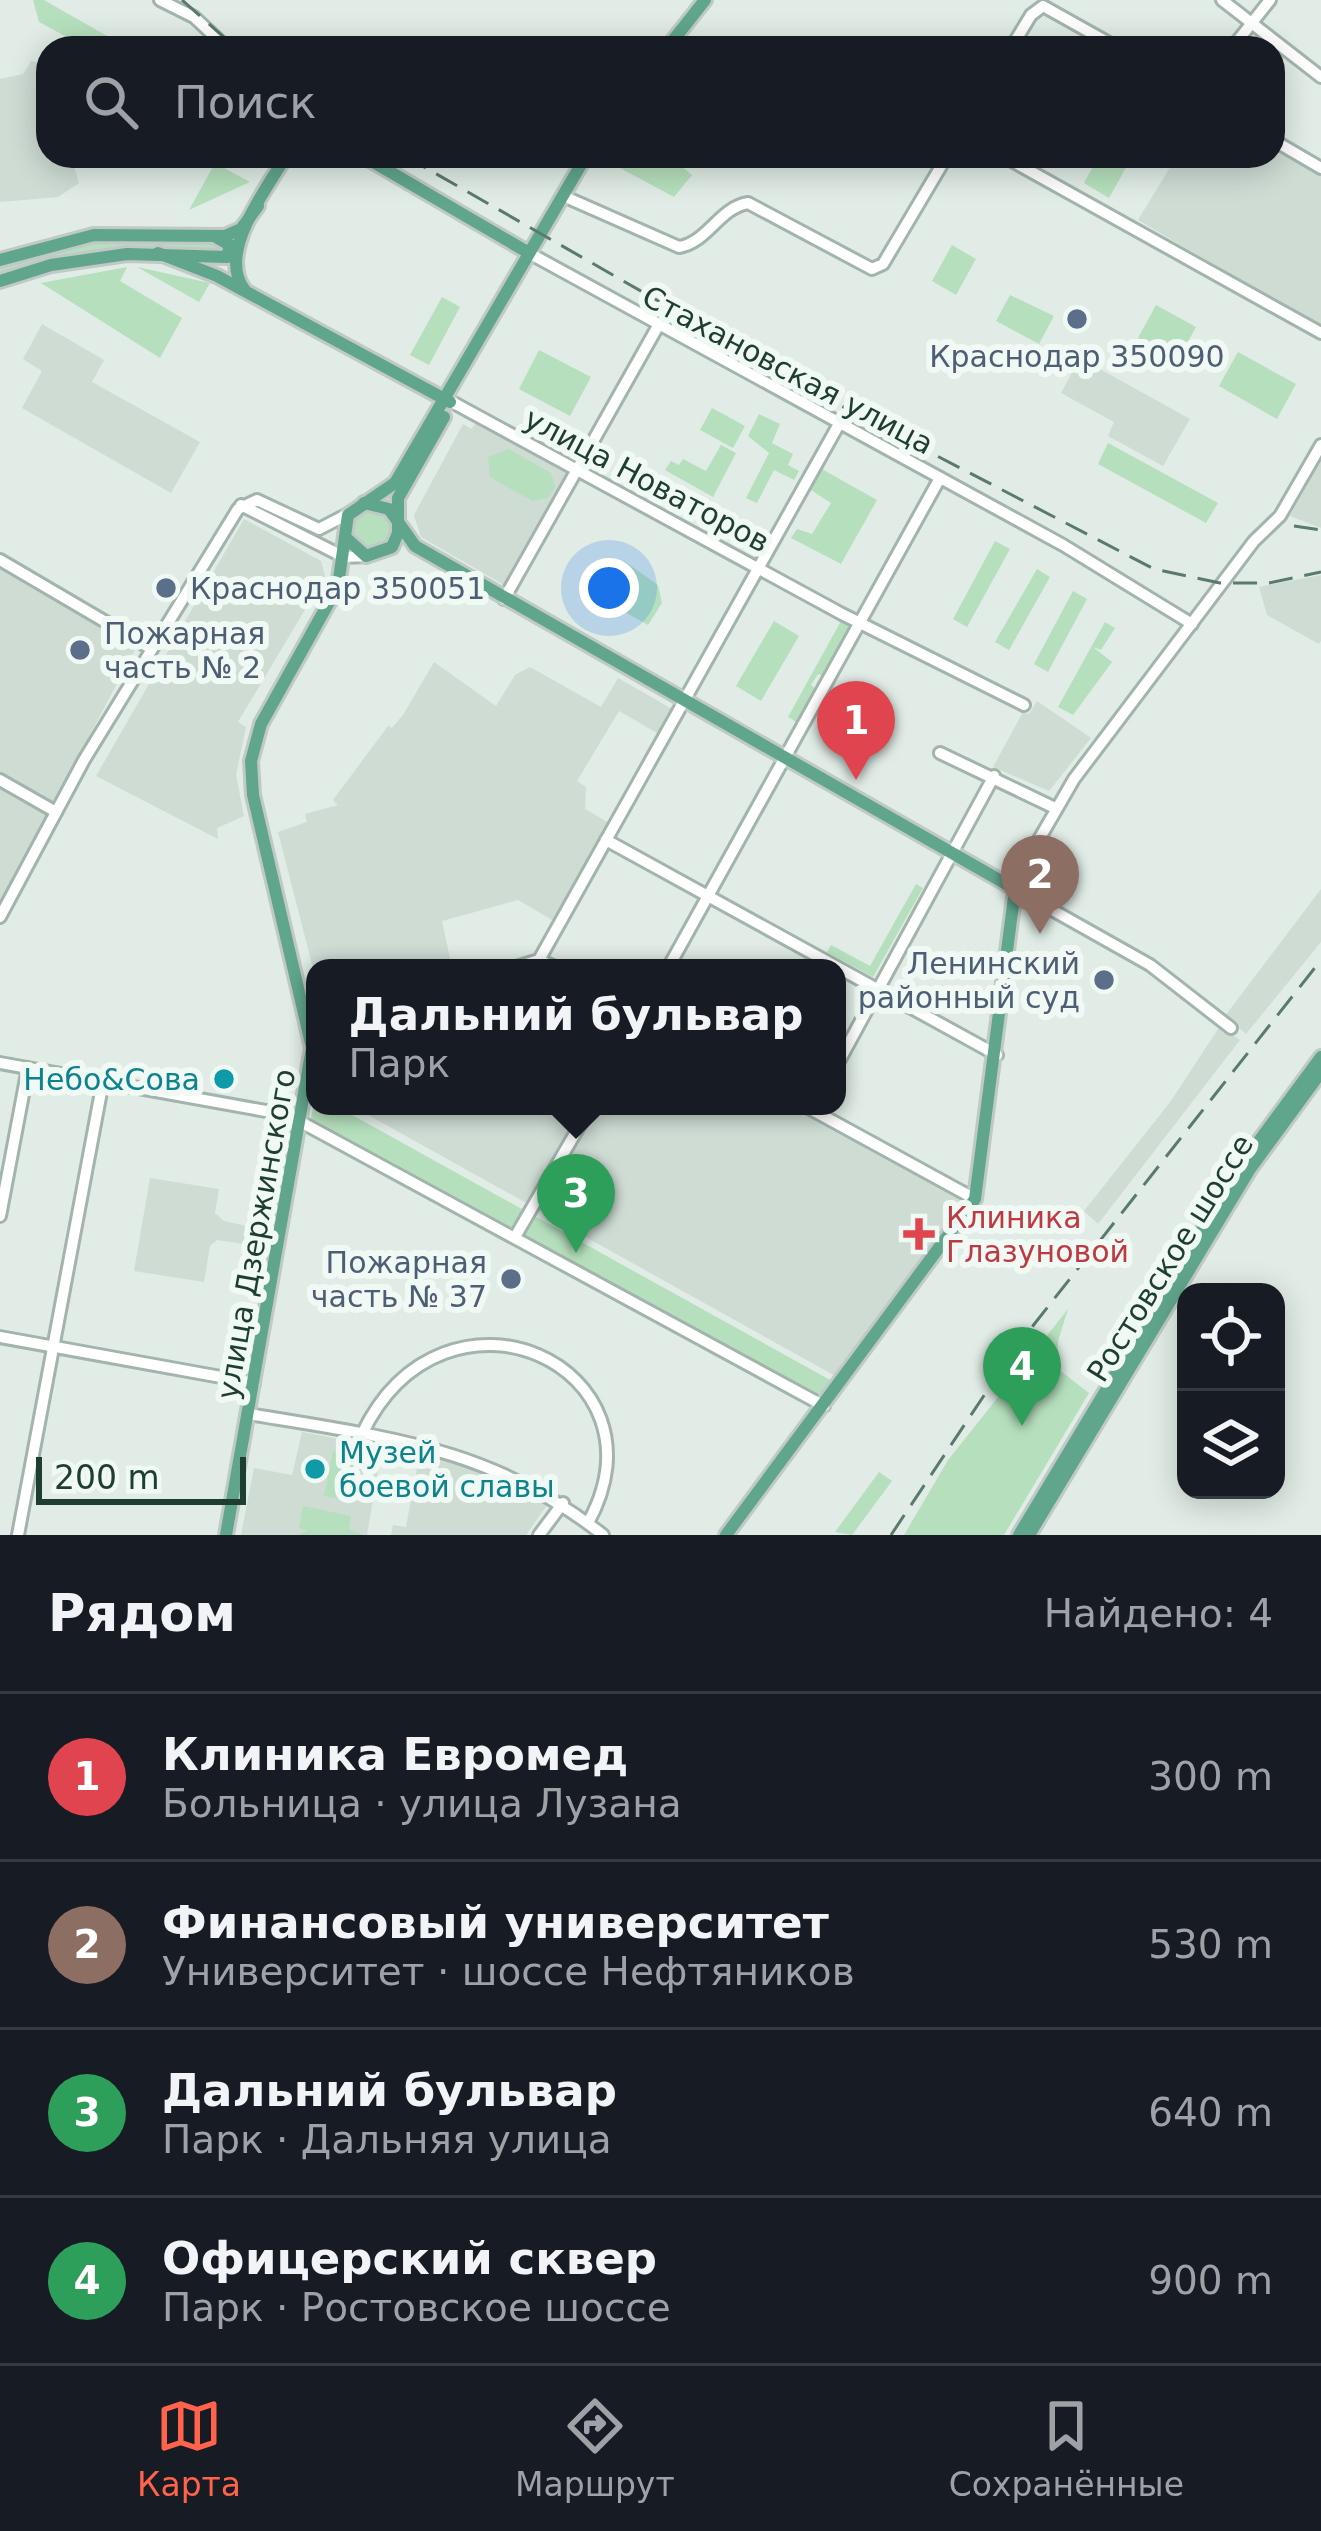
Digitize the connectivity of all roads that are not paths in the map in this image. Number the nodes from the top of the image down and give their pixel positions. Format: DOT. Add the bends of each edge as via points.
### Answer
graph roads {
  1 [pos="160,0"];
  2 [pos="705,0"];
  3 [pos="715,0"];
  4 [pos="1222,0"];
  5 [pos="1270,0"];
  6 [pos="1251,23"];
  7 [pos="215,36"];
  8 [pos="676,36"];
  9 [pos="687,36"];
  10 [pos="1018,36"];
  11 [pos="1097,36"];
  12 [pos="1241,36"];
  13 [pos="1268,36"];
  14 [pos="1285,49"];
  15 [pos="1321,77"];
  16 [pos="1285,147"];
  17 [pos="279,168"];
  18 [pos="383,168"];
  19 [pos="579,168"];
  20 [pos="589,168"];
  21 [pos="940,168"];
  22 [pos="1025,168"];
  23 [pos="1321,168"];
  24 [pos="570,200"];
  25 [pos="258,206"];
  26 [pos="215,236"];
  27 [pos="158,253"];
  28 [pos="532,255"];
  29 [pos="0,260"];
  30 [pos="0,281"];
  31 [pos="250,294"];
  32 [pos="658,326"];
  33 [pos="1321,333"];
  34 [pos="448,401"];
  35 [pos="839,424"];
  36 [pos="1321,445"];
  37 [pos="580,470"];
  38 [pos="940,478"];
  39 [pos="364,503"];
  40 [pos="241,505"];
  41 [pos="350,512"];
  42 [pos="398,523"];
  43 [pos="345,537"];
  44 [pos="313,541"];
  45 [pos="366,556"];
  46 [pos="344,557"];
  47 [pos="0,560"];
  48 [pos="758,567"];
  49 [pos="341,577"];
  50 [pos="504,598"];
  51 [pos="859,623"];
  52 [pos="1192,624"];
  53 [pos="150,648"];
  54 [pos="684,700"];
  55 [pos="1024,705"];
  56 [pos="940,753"];
  57 [pos="783,758"];
  58 [pos="994,776"];
  59 [pos="0,780"];
  60 [pos="1055,808"];
  61 [pos="56,812"];
  62 [pos="606,840"];
  63 [pos="952,853"];
  64 [pos="1015,889"];
  65 [pos="708,896"];
  66 [pos="0,917"];
  67 [pos="539,959"];
  68 [pos="673,959"];
  69 [pos="823,959"];
  70 [pos="846,972"];
  71 [pos="879,990"];
  72 [pos="306,1005"];
  73 [pos="1231,1028"];
  74 [pos="846,1049"];
  75 [pos="997,1055"];
  76 [pos="1321,1057"];
  77 [pos="0,1063"];
  78 [pos="28,1068"];
  79 [pos="1321,1072"];
  80 [pos="306,1079"];
  81 [pos="103,1081"];
  82 [pos="586,1115"];
  83 [pos="824,1115"];
  84 [pos="301,1120"];
  85 [pos="975,1199"];
  86 [pos="0,1216"];
  87 [pos="515,1238"];
  88 [pos="1200,1242"];
  89 [pos="0,1337"];
  90 [pos="52,1346"];
  91 [pos="254,1383"];
  92 [pos="824,1406"];
  93 [pos="249,1414"];
  94 [pos="362,1434"];
  95 [pos="561,1505"];
  96 [pos="588,1523"];
  97 [pos="18,1535"];
  98 [pos="226,1535"];
  99 [pos="538,1535"];
  100 [pos="603,1535"];
  101 [pos="726,1535"];
  102 [pos="1019,1535"];
  103 [pos="1029,1535"];
  1 -- 7 [label="street"];
  2 -- 8 [label="main road"];
  3 -- 9 [label="main road"];
  4 -- 6 [label="street"];
  5 -- 6 [label="street"];
  6 -- 12 [label="street"];
  6 -- 13 [label="street"];
  10 -- 11 [label="street" via="1043,6"];
  14 -- 15 [label="street"];
  16 -- 23 [label="street"];
  17 -- 25 [label="main road"];
  18 -- 28 [label="main road, Стахановская улица"];
  19 -- 28 [label="main road"];
  20 -- 24 [label="main road"];
  21 -- 24 [label="street" via="883,264 872,269 748,203 679,247"];
  22 -- 33 [label="street"];
  24 -- 28 [label="main road"];
  25 -- 26 [label="main road" via="237,232"];
  25 -- 31 [label="main road" via="235,256"];
  26 -- 27 [label="main road" via="230,245 227,257"];
  26 -- 29 [label="main road" via="94,235"];
  27 -- 30 [label="main road" via="68,262"];
  27 -- 31 [label="main road, улица Новаторов"];
  28 -- 32 [label="street, Стахановская улица"];
  28 -- 34 [label="main road"];
  31 -- 34 [label="main road, улица Новаторов"];
  32 -- 35 [label="street, Стахановская улица"];
  32 -- 37 [label="street"];
  34 -- 37 [label="street, улица Новаторов"];
  34 -- 39 [label="main road" via="395,483"];
  34 -- 42 [label="main road" via="398,499"];
  35 -- 38 [label="street, Стахановская улица"];
  35 -- 48 [label="street"];
  36 -- 52 [label="street" via="1280,516"];
  37 -- 48 [label="street, улица Новаторов"];
  37 -- 50 [label="street"];
  38 -- 51 [label="street"];
  38 -- 52 [label="street, Стахановская улица"];
  39 -- 41 [label="main road"];
  39 -- 42 [label="main road" via="384,506"];
  40 -- 41 [label="street" via="257,500 319,529"];
  40 -- 44 [label="street"];
  40 -- 53 [label="street"];
  41 -- 43 [label="main road, улица Дзержинского"];
  42 -- 45 [label="main road" via="390,549"];
  42 -- 50 [label="main road" via="415,546"];
  43 -- 45 [label="main road"];
  43 -- 46 [label="main road, улица Дзержинского"];
  44 -- 46 [label="street"];
  44 -- 49 [label="street"];
  45 -- 46 [label="street"];
  46 -- 49 [label="main road, улица Дзержинского"];
  47 -- 53 [label="street"];
  48 -- 51 [label="street, улица Новаторов"];
  48 -- 54 [label="street"];
  49 -- 72 [label="main road, улица Дзержинского" via="261,724 251,760"];
  50 -- 54 [label="main road"];
  51 -- 55 [label="street, улица Новаторов"];
  51 -- 57 [label="street"];
  52 -- 60 [label="street"];
  53 -- 61 [label="street"];
  54 -- 57 [label="main road"];
  54 -- 62 [label="street"];
  56 -- 58 [label="street"];
  57 -- 63 [label="main road"];
  57 -- 65 [label="street"];
  58 -- 60 [label="street"];
  58 -- 63 [label="street"];
  59 -- 61 [label="street"];
  60 -- 64 [label="street"];
  61 -- 66 [label="street"];
  62 -- 65 [label="street"];
  62 -- 67 [label="street"];
  63 -- 64 [label="main road"];
  63 -- 71 [label="street"];
  64 -- 73 [label="street" via="1150,965"];
  64 -- 75 [label="main road"];
  65 -- 68 [label="street"];
  65 -- 69 [label="street"];
  70 -- 71 [label="street"];
  71 -- 74 [label="street"];
  71 -- 75 [label="street"];
  75 -- 85 [label="main road"];
  76 -- 88 [label="main road, Ростовское шоссе" via="1242,1164"];
  77 -- 78 [label="street"];
  78 -- 81 [label="street"];
  78 -- 86 [label="street"];
  79 -- 88 [label="main road, Ростовское шоссе"];
  80 -- 84 [label="main road, улица Дзержинского"];
  81 -- 84 [label="street"];
  81 -- 90 [label="street"];
  82 -- 87 [label="street"];
  83 -- 85 [label="street"];
  84 -- 87 [label="street"];
  84 -- 91 [label="main road, улица Дзержинского"];
  85 -- 92 [label="main road"];
  87 -- 92 [label="street"];
  88 -- 102 [label="main road, Ростовское шоссе"];
  88 -- 103 [label="main road, Ростовское шоссе"];
  89 -- 90 [label="street"];
  90 -- 91 [label="street"];
  90 -- 97 [label="street"];
  91 -- 93 [label="main road, улица Дзержинского"];
  92 -- 101 [label="main road"];
  93 -- 94 [label="street"];
  93 -- 98 [label="main road, улица Дзержинского"];
  94 -- 95 [label="street" via="491,1467"];
  94 -- 96 [label="street" via="387,1390 432,1355 471,1343 530,1353 595,1402 607,1460"];
  95 -- 96 [label="street"];
  95 -- 99 [label="street"];
  96 -- 100 [label="street"];
}
